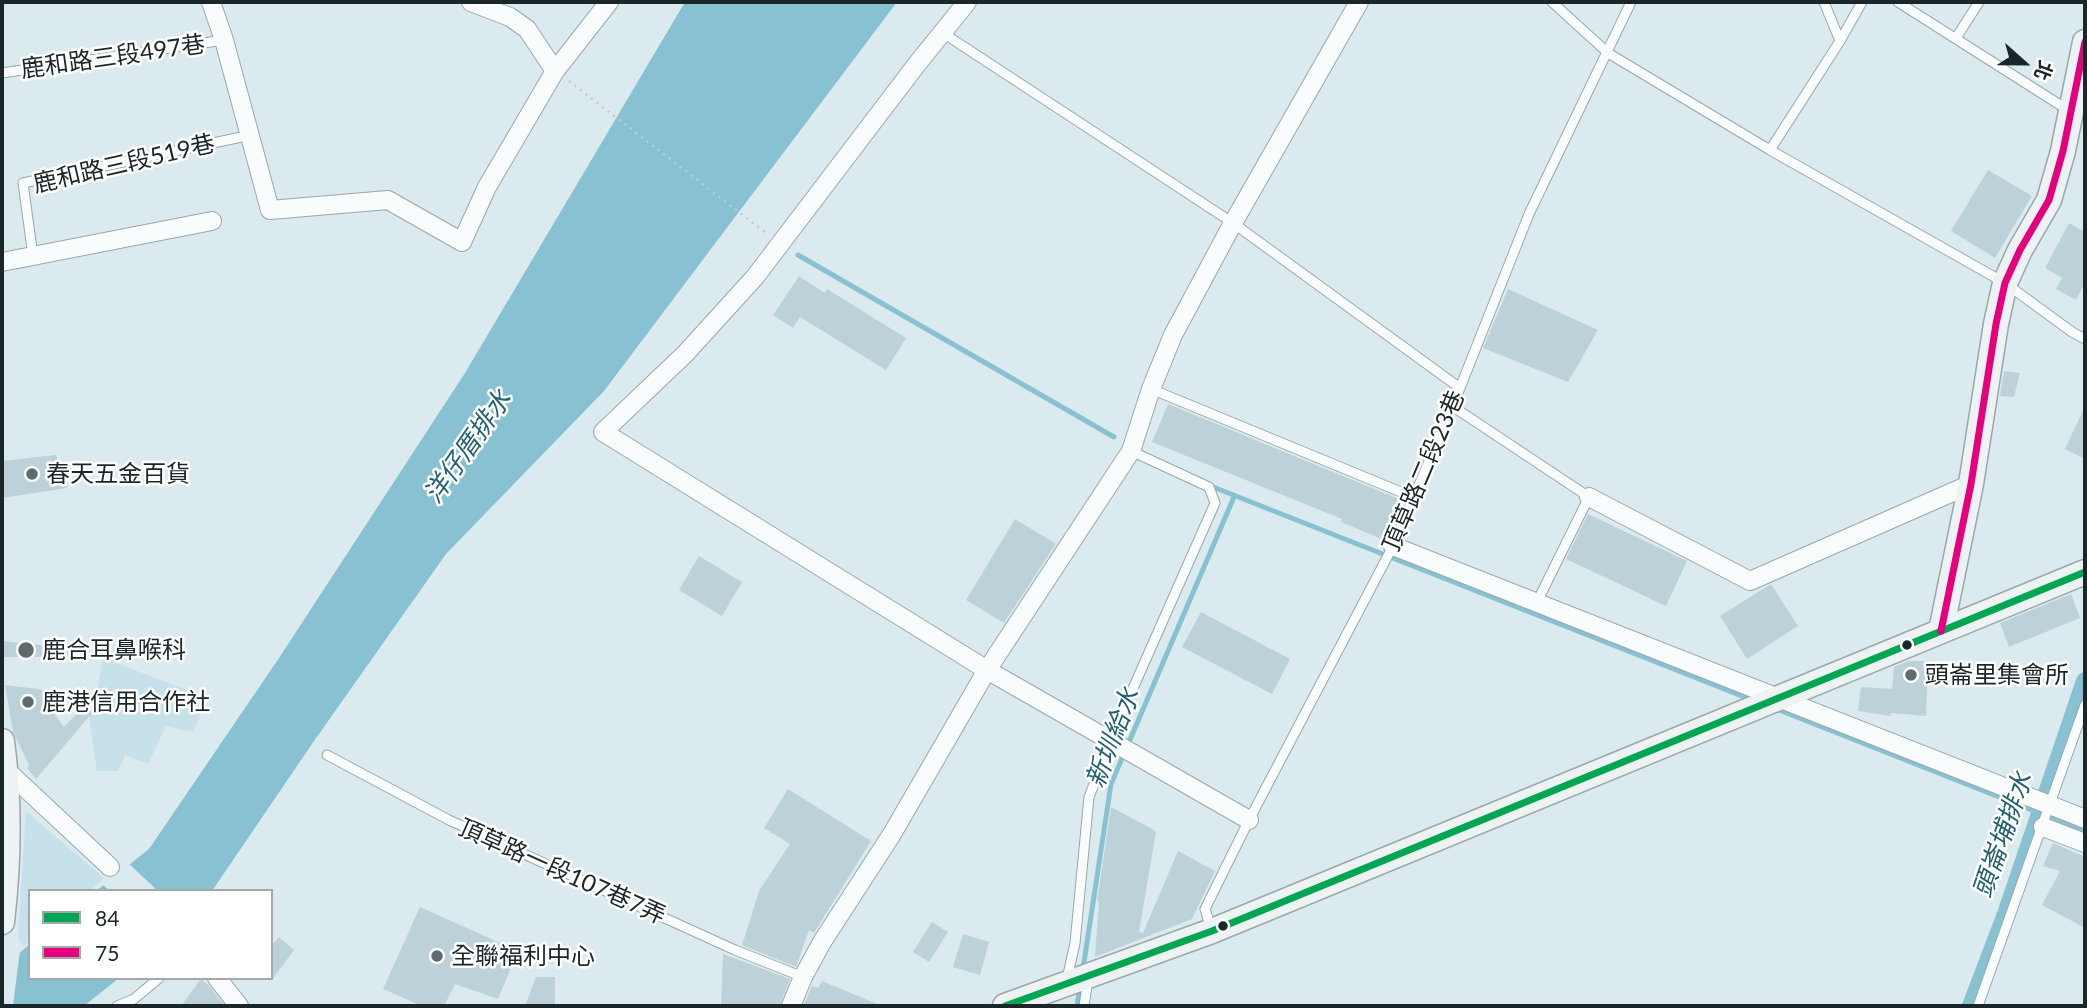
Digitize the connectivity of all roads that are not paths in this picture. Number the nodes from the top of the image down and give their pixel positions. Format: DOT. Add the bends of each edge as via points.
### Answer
graph roads {
  1 [pos="211,2"];
  2 [pos="471,2"];
  3 [pos="609,2"];
  4 [pos="967,2"];
  5 [pos="1359,2"];
  6 [pos="1552,2"];
  7 [pos="1631,2"];
  8 [pos="1824,2"];
  9 [pos="1863,2"];
  10 [pos="1898,2"];
  11 [pos="1979,2"];
  12 [pos="943,33"];
  13 [pos="1956,38"];
  14 [pos="224,40"];
  15 [pos="1840,41"];
  16 [pos="2085,43"];
  17 [pos="1608,53"];
  18 [pos="555,71"];
  19 [pos="2,73"];
  20 [pos="2070,111"];
  21 [pos="251,135"];
  22 [pos="1770,150"];
  23 [pos="212,221"];
  24 [pos="1233,223"];
  25 [pos="33,256"];
  26 [pos="2,262"];
  27 [pos="2005,283"];
  28 [pos="2085,339"];
  29 [pos="1460,388"];
  30 [pos="1151,389"];
  31 [pos="1452,406"];
  32 [pos="1131,451"];
  33 [pos="1971,484"];
  34 [pos="1413,496"];
  35 [pos="1589,497"];
  36 [pos="1393,546"];
  37 [pos="2085,572"];
  38 [pos="1536,602"];
  39 [pos="1941,631"];
  40 [pos="987,670"];
  41 [pos="1778,698"];
  42 [pos="2085,705"];
  43 [pos="2,741"];
  44 [pos="1110,742"];
  45 [pos="327,755"];
  46 [pos="5,769"];
  47 [pos="2050,805"];
  48 [pos="4,815"];
  49 [pos="2085,818"];
  50 [pos="1249,820"];
  51 [pos="2043,827"];
  52 [pos="2085,843"];
  53 [pos="110,867"];
  54 [pos="2,922"];
  55 [pos="1212,930"];
  56 [pos="803,977"];
  57 [pos="157,980"];
  58 [pos="219,980"];
  59 [pos="1077,981"];
  60 [pos="117,1006"];
  61 [pos="239,1006"];
  62 [pos="791,1006"];
  63 [pos="1005,1006"];
  64 [pos="1084,1006"];
  65 [pos="1978,1006"];
  1 -- 14 [label="street"];
  2 -- 18 [label="street" via="527,29"];
  3 -- 18 [label="street"];
  4 -- 12 [label="street"];
  5 -- 24 [label="street"];
  6 -- 17 [label="lane"];
  7 -- 17 [label="lane, 頂草路二段23巷"];
  8 -- 15 [label="lane"];
  9 -- 15 [label="lane"];
  10 -- 13 [label="lane"];
  11 -- 13 [label="lane"];
  12 -- 24 [label="lane"];
  12 -- 40 [label="street" via="755,277 685,354 603,432"];
  13 -- 20 [label="lane"];
  14 -- 19 [label="lane, 鹿和路三段497巷"];
  14 -- 21 [label="street"];
  15 -- 22 [label="lane"];
  16 -- 20 [label="street"];
  17 -- 22 [label="lane"];
  17 -- 29 [label="lane, 頂草路二段23巷" via="1529,214"];
  18 -- 21 [label="street" via="487,187 462,242 387,200 270,210"];
  20 -- 27 [label="street" via="2049,200"];
  21 -- 25 [label="lane, 鹿和路三段519巷" via="23,183"];
  22 -- 27 [label="lane"];
  23 -- 25 [label="street"];
  24 -- 29 [label="lane"];
  24 -- 30 [label="street" via="1173,335"];
  25 -- 26 [label="street"];
  27 -- 28 [label="lane"];
  27 -- 33 [label="street"];
  29 -- 31 [label="lane, 頂草路二段23巷"];
  30 -- 32 [label="street"];
  30 -- 34 [label="lane"];
  31 -- 34 [label="lane, 頂草路二段23巷"];
  31 -- 35 [label="lane"];
  32 -- 40 [label="street"];
  32 -- 44 [label="lane" via="1209,487 1216,503"];
  33 -- 35 [label="street" via="1750,581"];
  33 -- 39 [label="street"];
  34 -- 36 [label="lane, 頂草路二段23巷"];
  35 -- 38 [label="lane"];
  36 -- 38 [label="street"];
  36 -- 50 [label="lane, 頂草路二段23巷"];
  37 -- 39 [label="street"];
  38 -- 41 [label="street"];
  39 -- 41 [label="street"];
  40 -- 44 [label="street"];
  40 -- 56 [label="street"];
  41 -- 47 [label="street"];
  41 -- 55 [label="street"];
  42 -- 47 [label="lane"];
  43 -- 46 [label="street"];
  44 -- 50 [label="street"];
  44 -- 59 [label="lane" via="1089,797 1075,943"];
  45 -- 56 [label="lane, 頂草路一段107巷7弄" via="449,820"];
  46 -- 48 [label="street"];
  46 -- 53 [label="street"];
  47 -- 49 [label="street"];
  47 -- 51 [label="lane"];
  48 -- 54 [label="street" via="8,858"];
  50 -- 55 [label="lane, 頂草路二段23巷" via="1205,909"];
  51 -- 52 [label="street"];
  51 -- 65 [label="lane"];
  55 -- 59 [label="street"];
  56 -- 62 [label="street"];
  57 -- 60 [label="lane"];
  58 -- 61 [label="street"];
  59 -- 63 [label="street"];
  59 -- 64 [label="lane"];
}
